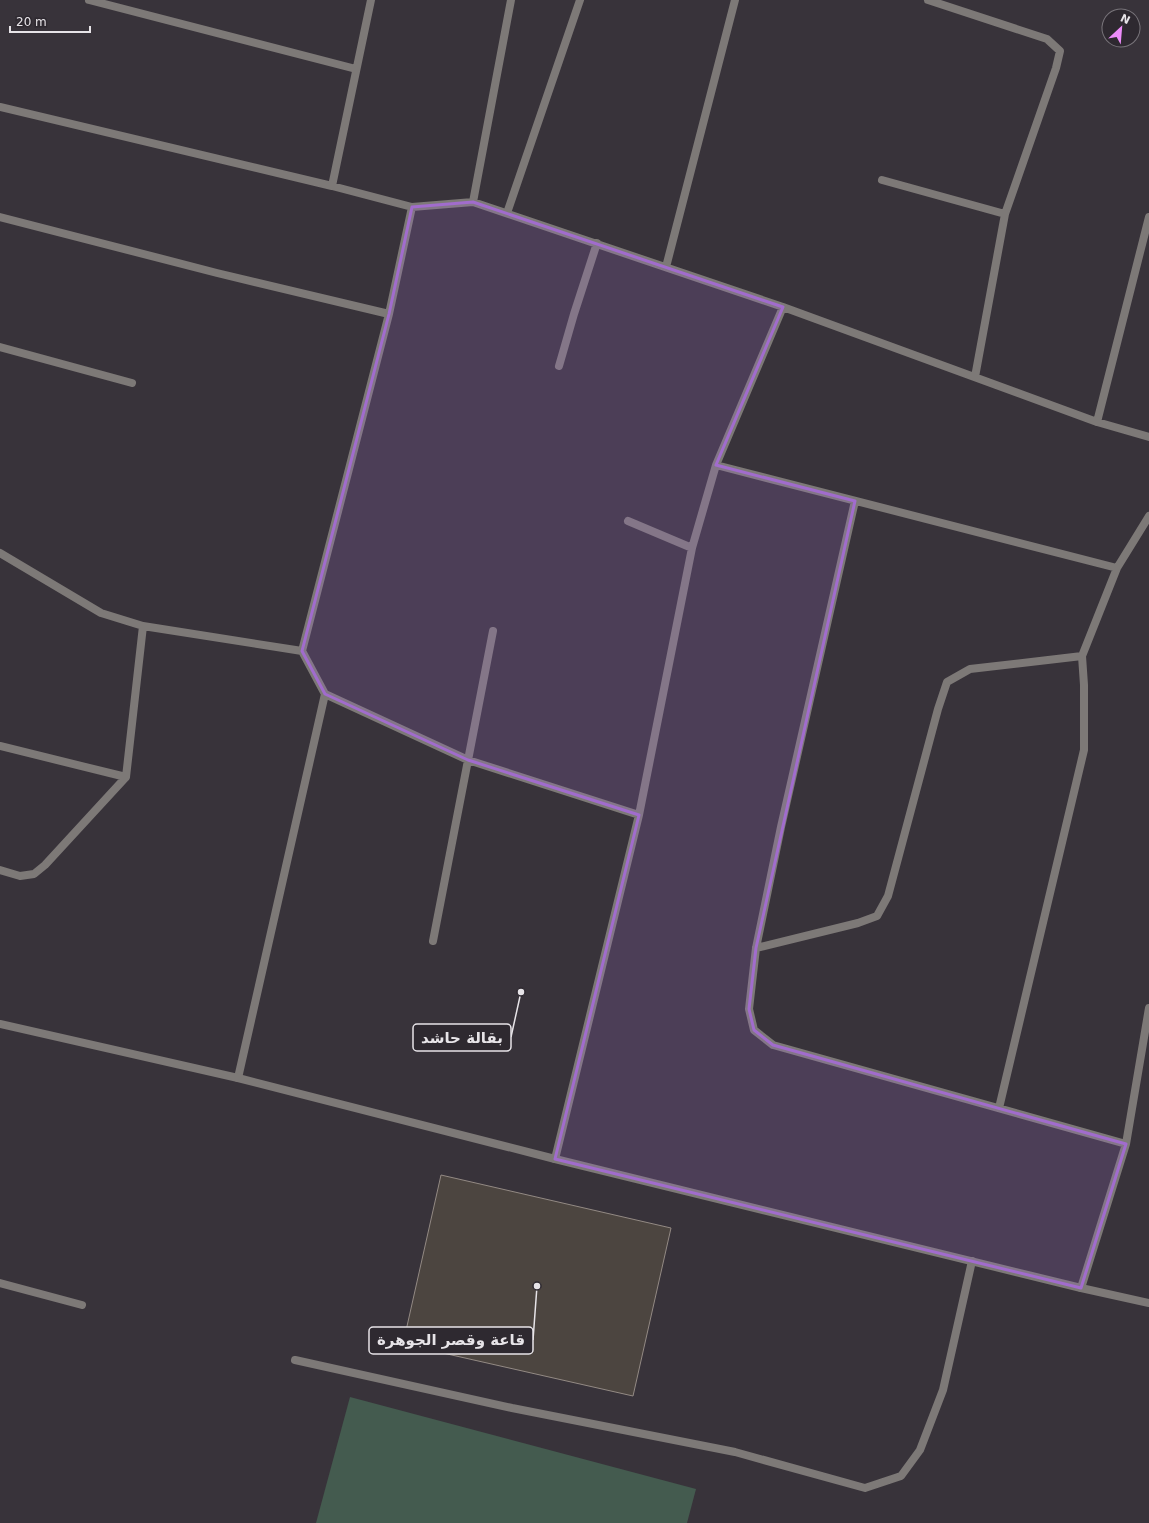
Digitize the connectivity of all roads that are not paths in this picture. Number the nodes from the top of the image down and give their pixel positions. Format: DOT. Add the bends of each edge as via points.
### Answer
graph roads {
  1 [pos="90,0"];
  2 [pos="371,0"];
  3 [pos="511,0"];
  4 [pos="580,0"];
  5 [pos="735,0"];
  6 [pos="928,0"];
  7 [pos="356,69"];
  8 [pos="0,107"];
  9 [pos="882,180"];
  10 [pos="332,186"];
  11 [pos="473,202"];
  12 [pos="412,207"];
  13 [pos="507,213"];
  14 [pos="1005,214"];
  15 [pos="0,217"];
  16 [pos="1149,217"];
  17 [pos="597,243"];
  18 [pos="666,267"];
  19 [pos="783,308"];
  20 [pos="389,314"];
  21 [pos="0,347"];
  22 [pos="559,366"];
  23 [pos="975,377"];
  24 [pos="132,383"];
  25 [pos="1097,422"];
  26 [pos="1149,437"];
  27 [pos="716,465"];
  28 [pos="854,501"];
  29 [pos="1149,516"];
  30 [pos="628,521"];
  31 [pos="692,548"];
  32 [pos="0,553"];
  33 [pos="1117,568"];
  34 [pos="144,626"];
  35 [pos="493,631"];
  36 [pos="302,651"];
  37 [pos="1082,656"];
  38 [pos="325,694"];
  39 [pos="0,746"];
  40 [pos="468,760"];
  41 [pos="126,777"];
  42 [pos="638,815"];
  43 [pos="0,870"];
  44 [pos="433,941"];
  45 [pos="756,948"];
  46 [pos="1149,1008"];
  47 [pos="0,1024"];
  48 [pos="238,1078"];
  49 [pos="999,1108"];
  50 [pos="1126,1144"];
  51 [pos="555,1159"];
  52 [pos="972,1261"];
  53 [pos="0,1283"];
  54 [pos="1081,1288"];
  55 [pos="1149,1303"];
  56 [pos="82,1304"];
  57 [pos="295,1360"];
  1 -- 7 [label="street"];
  2 -- 7 [label="street"];
  3 -- 11 [label="street"];
  4 -- 13 [label="street"];
  5 -- 18 [label="street"];
  6 -- 14 [label="street" via="1047,39 1060,51"];
  7 -- 10 [label="street"];
  8 -- 10 [label="street"];
  9 -- 14 [label="street"];
  10 -- 12 [label="street"];
  11 -- 12 [label="street"];
  11 -- 13 [label="street"];
  12 -- 20 [label="street"];
  13 -- 17 [label="street"];
  14 -- 23 [label="street"];
  15 -- 20 [label="street"];
  16 -- 25 [label="street"];
  17 -- 18 [label="street"];
  17 -- 22 [label="street"];
  18 -- 19 [label="street"];
  19 -- 23 [label="street"];
  19 -- 27 [label="street"];
  20 -- 36 [label="street"];
  21 -- 24 [label="street"];
  23 -- 25 [label="street"];
  25 -- 26 [label="street"];
  27 -- 28 [label="street"];
  27 -- 31 [label="street"];
  28 -- 33 [label="street"];
  28 -- 45 [label="street"];
  29 -- 33 [label="street"];
  30 -- 31 [label="street"];
  31 -- 42 [label="street"];
  32 -- 34 [label="street" via="101,612"];
  33 -- 37 [label="street"];
  34 -- 36 [label="street"];
  34 -- 41 [label="street"];
  35 -- 40 [label="street"];
  36 -- 38 [label="street"];
  37 -- 45 [label="street" via="970,668 947,682 888,896 877,916 858,924"];
  37 -- 49 [label="street" via="1084,750"];
  38 -- 40 [label="street"];
  38 -- 48 [label="street"];
  39 -- 41 [label="street"];
  40 -- 42 [label="street"];
  40 -- 44 [label="street"];
  41 -- 43 [label="street" via="34,874 20,876"];
  42 -- 51 [label="street"];
  45 -- 49 [label="street" via="749,1009 754,1030 773,1045"];
  46 -- 50 [label="street"];
  47 -- 48 [label="street"];
  48 -- 51 [label="street"];
  49 -- 50 [label="street"];
  50 -- 54 [label="street"];
  51 -- 52 [label="street"];
  52 -- 54 [label="street"];
  52 -- 57 [label="street" via="943,1390 920,1450 901,1476 865,1488 735,1452 512,1408"];
  53 -- 56 [label="street"];
  54 -- 55 [label="street"];
}
